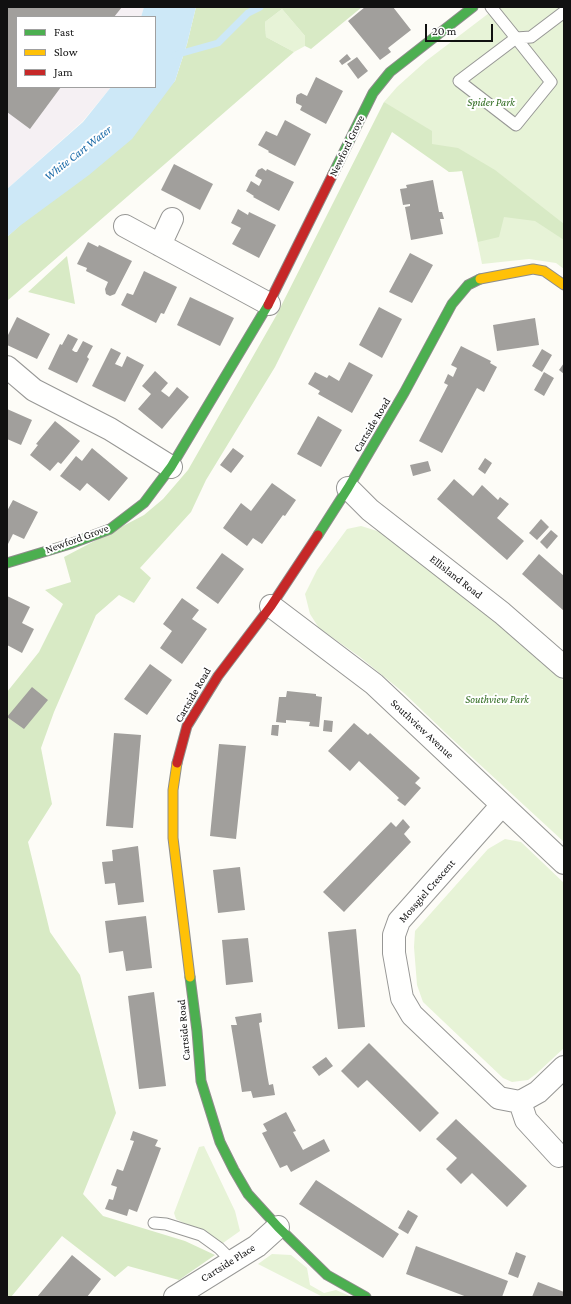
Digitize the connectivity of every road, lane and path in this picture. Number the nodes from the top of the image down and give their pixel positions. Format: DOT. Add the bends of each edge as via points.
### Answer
graph roads {
  1 [pos="491,7"];
  2 [pos="462,10"];
  3 [pos="564,12"];
  4 [pos="516,38"];
  5 [pos="172,219"];
  6 [pos="125,226"];
  7 [pos="160,245"];
  8 [pos="564,285"];
  9 [pos="269,304"];
  10 [pos="10,375"];
  11 [pos="171,468"];
  12 [pos="348,488"];
  13 [pos="7,563"];
  14 [pos="271,606"];
  15 [pos="564,667"];
  16 [pos="502,805"];
  17 [pos="564,863"];
  18 [pos="564,1067"];
  19 [pos="520,1102"];
  20 [pos="559,1156"];
  21 [pos="154,1223"];
  22 [pos="278,1227"];
  23 [pos="232,1261"];
  24 [pos="175,1297"];
  25 [pos="366,1297"];
  1 -- 4 [label="lane"];
  2 -- 9 [label="street, Newford Grove" via="390,72 373,93"];
  3 -- 4 [label="lane" via="531,36"];
  4 -- 4 [label="lane" via="551,82 516,125 459,81"];
  5 -- 7 [label="street"];
  6 -- 7 [label="street"];
  7 -- 9 [label="street"];
  8 -- 12 [label="street, Cartside Road" via="544,271 533,269 480,279 468,285 452,304 404,393"];
  9 -- 11 [label="street, Newford Grove"];
  10 -- 11 [label="street" via="110,429"];
  11 -- 13 [label="street, Newford Grove" via="144,503 110,529"];
  12 -- 14 [label="street, Cartside Road"];
  12 -- 15 [label="street, Ellisland Road" via="370,510 502,613"];
  14 -- 16 [label="street, Southview Avenue" via="374,684"];
  14 -- 22 [label="street, Cartside Road" via="218,676 187,726 178,760 172,813 201,1081 220,1142 234,1170 248,1194"];
  16 -- 17 [label="street, Southview Avenue"];
  16 -- 19 [label="street, Mossgiel Crescent" via="399,921 394,934 394,953 402,998 412,1015 499,1098"];
  18 -- 19 [label="street" via="538,1092"];
  19 -- 20 [label="street" via="526,1120"];
  21 -- 23 [label="lane" via="202,1235"];
  22 -- 23 [label="street, Cartside Place" via="257,1246"];
  22 -- 25 [label="street, Cartside Road" via="327,1276"];
  23 -- 24 [label="street, Cartside Place"];
}
